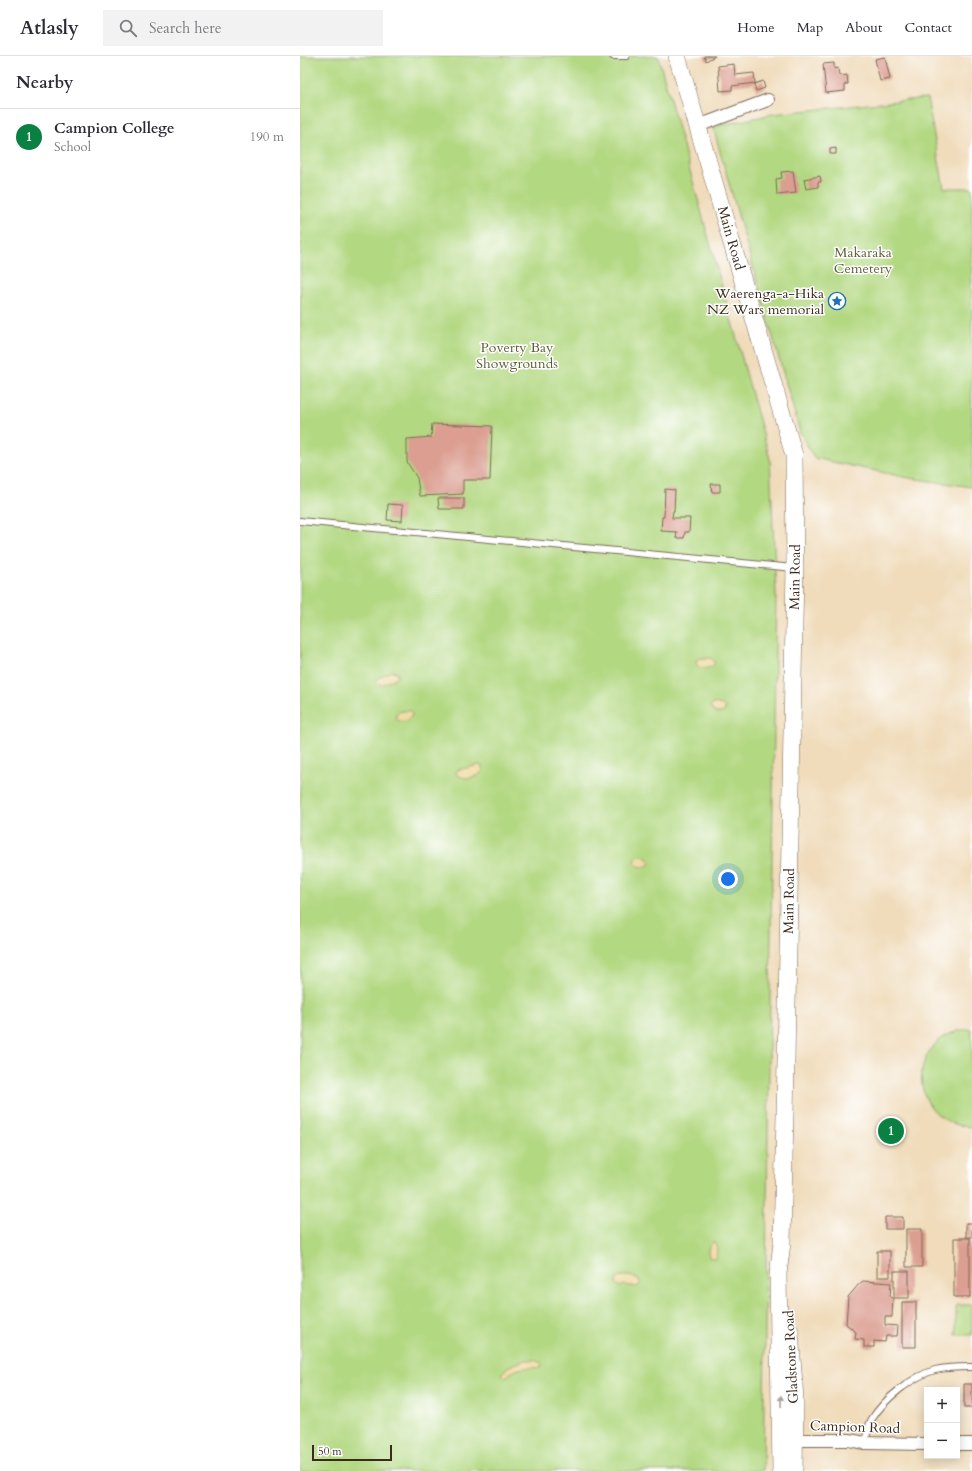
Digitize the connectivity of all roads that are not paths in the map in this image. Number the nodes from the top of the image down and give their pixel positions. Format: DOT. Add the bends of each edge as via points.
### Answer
graph roads {
  1 [pos="614,56"];
  2 [pos="626,56"];
  3 [pos="677,56"];
  4 [pos="768,100"];
  5 [pos="698,126"];
  6 [pos="300,521"];
  7 [pos="795,568"];
  8 [pos="785,1115"];
  9 [pos="972,1367"];
  10 [pos="788,1440"];
  11 [pos="865,1443"];
  12 [pos="924,1444"];
  13 [pos="960,1444"];
  14 [pos="972,1444"];
  15 [pos="782,1471"];
  16 [pos="794,1471"];
  1 -- 2 [label="lane"];
  3 -- 5 [label="main road, Main Road"];
  4 -- 5 [label="street"];
  5 -- 7 [label="main road, Main Road" via="794,455"];
  6 -- 7 [label="lane"];
  7 -- 8 [label="main road, Main Road"];
  8 -- 10 [label="main road, Gladstone Road" via="782,1243 788,1274 795,1399"];
  9 -- 11 [label="lane" via="934,1371 908,1384 884,1403 875,1414"];
  10 -- 11 [label="street, Campion Road" via="849,1440"];
  10 -- 15 [label="main road, Gladstone Road"];
  10 -- 16 [label="main road, Gladstone Road"];
  11 -- 12 [label="street, Campion Road"];
  13 -- 14 [label="street"];
}
